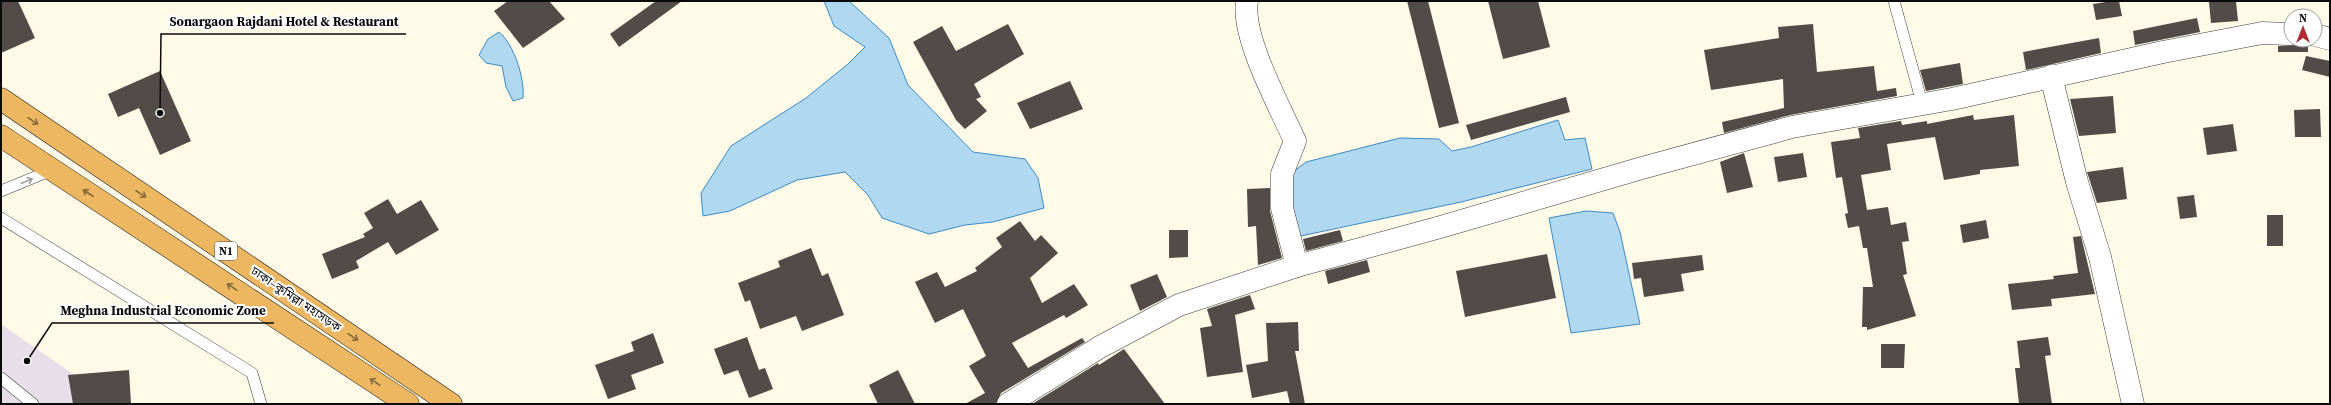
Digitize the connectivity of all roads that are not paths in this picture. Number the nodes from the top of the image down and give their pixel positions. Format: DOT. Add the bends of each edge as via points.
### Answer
graph roads {
  1 [pos="1247,1"];
  2 [pos="1894,1"];
  3 [pos="2283,34"];
  4 [pos="2051,76"];
  5 [pos="1,99"];
  6 [pos="1922,103"];
  7 [pos="1,136"];
  8 [pos="52,170"];
  9 [pos="1,191"];
  10 [pos="1,218"];
  11 [pos="1297,266"];
  12 [pos="1,378"];
  13 [pos="33,404"];
  14 [pos="261,404"];
  15 [pos="408,404"];
  16 [pos="451,404"];
  17 [pos="1008,404"];
  18 [pos="2133,404"];
  1 -- 11 [label="street" via="1251,41 1295,141 1282,174 1282,208"];
  2 -- 6 [label="lane"];
  3 -- 4 [label="street" via="2262,33"];
  4 -- 6 [label="street" via="1952,99"];
  4 -- 18 [label="street" via="2077,182 2100,257"];
  5 -- 16 [label="highway, ঢাকা–কুমিল্লা মহাসড়ক / N1, one-way"];
  6 -- 11 [label="street" via="1792,127"];
  7 -- 8 [label="highway, N1"];
  9 -- 8 [label="lane, one-way"];
  15 -- 8 [label="highway, N1, one-way"];
  10 -- 14 [label="lane" via="252,373"];
  11 -- 17 [label="street" via="1179,305 1100,348"];
  12 -- 13 [label="lane"];
}
